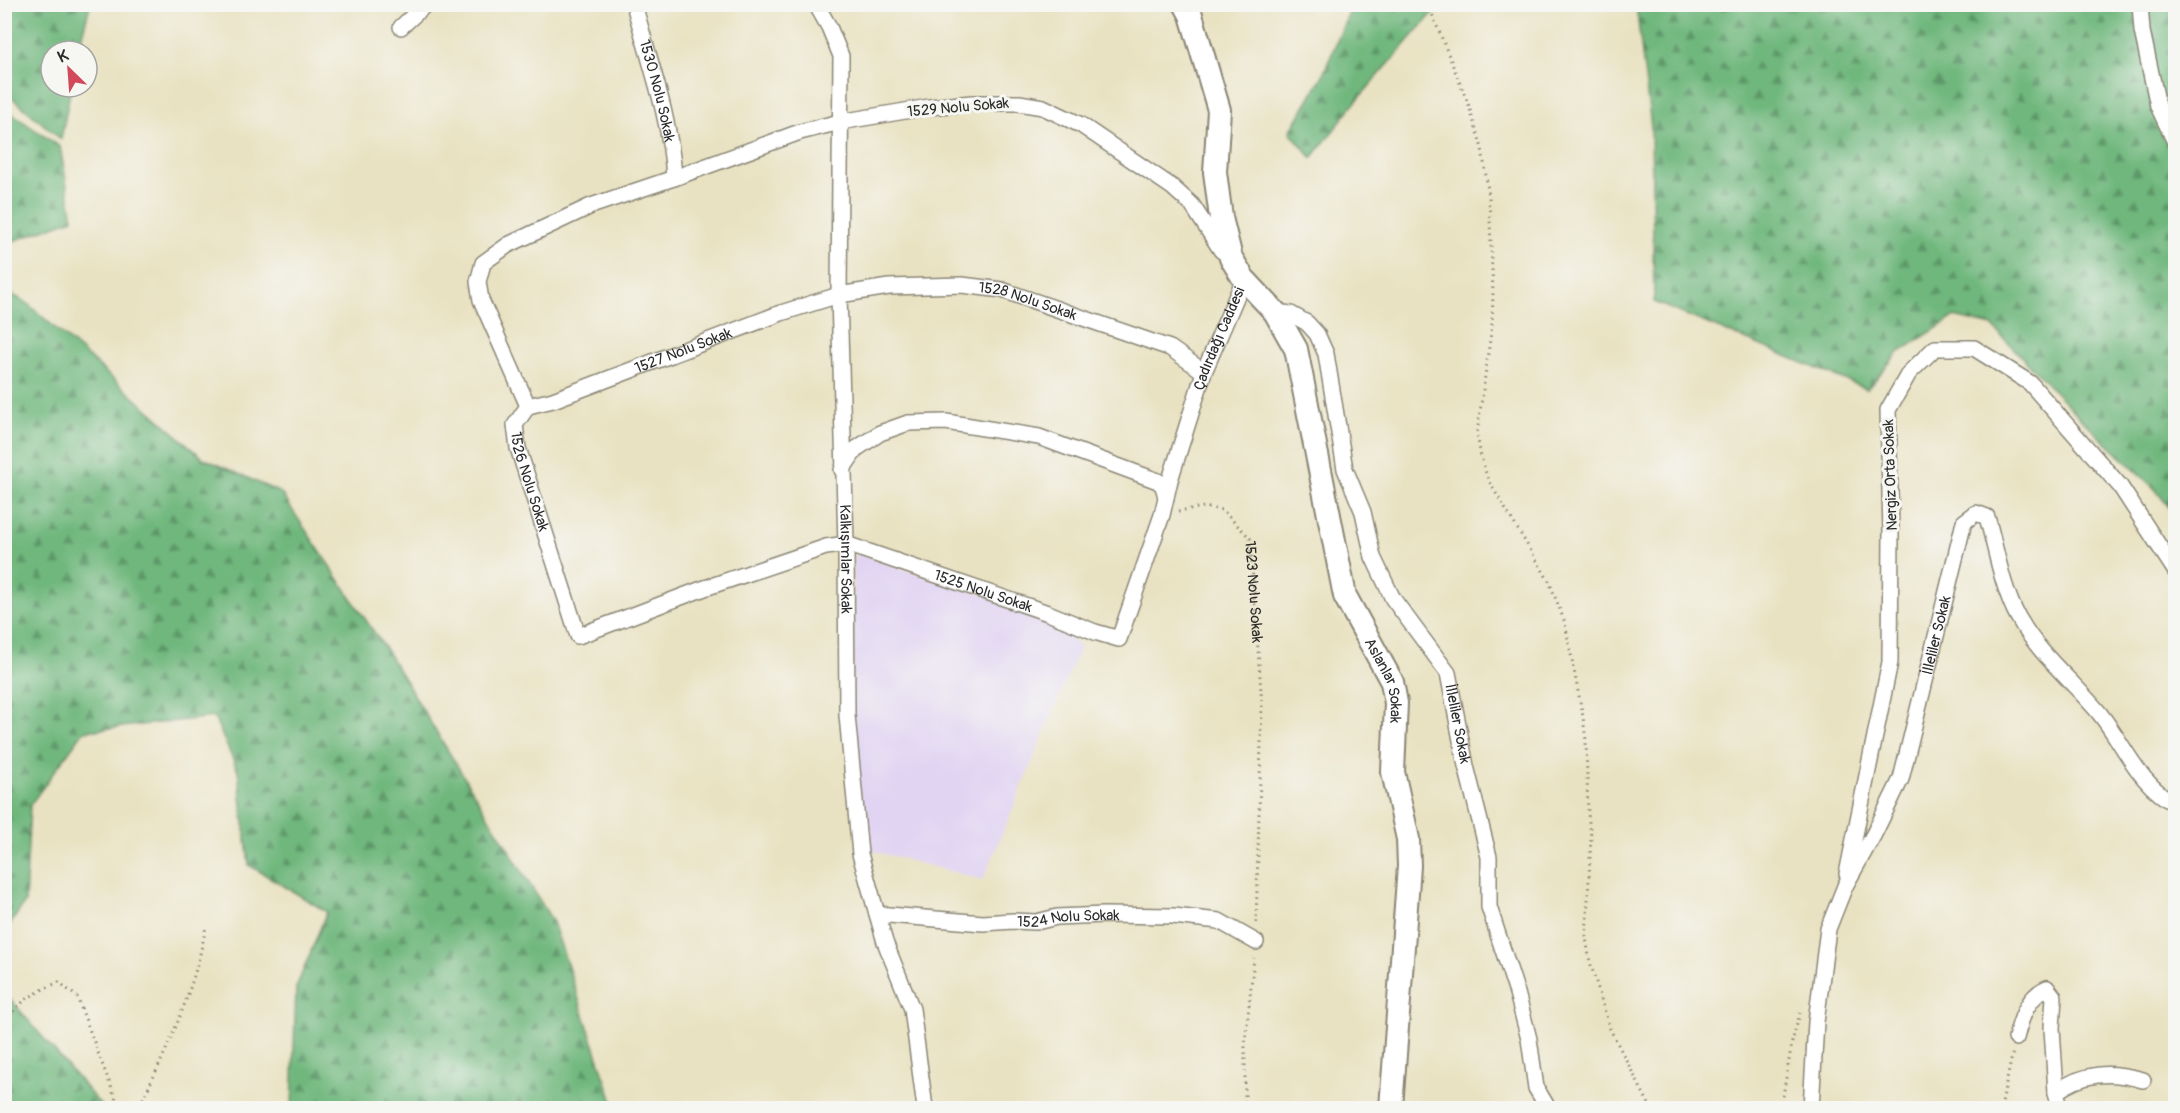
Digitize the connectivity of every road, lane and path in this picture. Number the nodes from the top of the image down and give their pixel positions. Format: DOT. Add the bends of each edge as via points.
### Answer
graph roads {
  1 [pos="426,4"];
  2 [pos="634,4"];
  3 [pos="816,4"];
  4 [pos="1185,4"];
  5 [pos="1428,4"];
  6 [pos="2140,4"];
  7 [pos="401,27"];
  8 [pos="840,122"];
  9 [pos="2175,144"];
  10 [pos="674,178"];
  11 [pos="1231,258"];
  12 [pos="1244,279"];
  13 [pos="838,295"];
  14 [pos="1275,312"];
  15 [pos="1204,372"];
  16 [pos="528,406"];
  17 [pos="842,470"];
  18 [pos="1166,497"];
  19 [pos="846,544"];
  20 [pos="2175,572"];
  21 [pos="1119,639"];
  22 [pos="2175,804"];
  23 [pos="1845,886"];
  24 [pos="877,914"];
  25 [pos="206,926"];
  26 [pos="1256,942"];
  27 [pos="4,1027"];
  28 [pos="2016,1038"];
  29 [pos="2143,1080"];
  30 [pos="2056,1092"];
  31 [pos="121,1108"];
  32 [pos="925,1108"];
  33 [pos="1245,1108"];
  34 [pos="1391,1108"];
  35 [pos="1548,1108"];
  36 [pos="1651,1108"];
  37 [pos="1811,1108"];
  38 [pos="2001,1108"];
  39 [pos="2060,1108"];
  1 -- 7 [label="street"];
  2 -- 10 [label="street, 1530 Nolu Sokak" via="665,122"];
  3 -- 8 [label="street, Kalkışımlar Sokak" via="841,56"];
  4 -- 11 [label="street, Çadırdağı Caddesi" via="1220,110 1215,172"];
  5 -- 36 [label="path" via="1482,148 1488,189 1493,293 1477,434 1481,457 1488,480 1549,581 1565,623 1586,740 1591,837 1586,938 1590,962 1610,1029"];
  6 -- 9 [label="street" via="2158,106"];
  8 -- 10 [label="street, 1529 Nolu Sokak" via="800,132"];
  8 -- 11 [label="street, 1529 Nolu Sokak" via="929,107 1019,103 1043,107 1081,125 1172,187 1192,205 1221,250"];
  8 -- 13 [label="street, Kalkışımlar Sokak"];
  10 -- 16 [label="street" via="591,206 508,245 483,263 478,282 481,300"];
  11 -- 12 [label="street, Çadırdağı Caddesi"];
  12 -- 14 [label="street, Aslanlar Sokak"];
  12 -- 15 [label="street, Çadırdağı Caddesi"];
  13 -- 15 [label="street, 1528 Nolu Sokak" via="889,287 962,285 1002,290 1170,348"];
  13 -- 16 [label="street, 1527 Nolu Sokak" via="781,312 553,400"];
  13 -- 17 [label="street, Kalkışımlar Sokak"];
  14 -- 34 [label="street, Aslanlar Sokak" via="1299,361 1346,596 1392,682 1396,703 1393,772 1408,839 1409,866"];
  14 -- 35 [label="street, İlleliler Sokak" via="1291,314 1317,334 1326,354 1345,469 1363,512 1373,557 1393,599 1448,673 1489,857 1489,907 1517,993 1536,1088"];
  15 -- 18 [label="street, Çadırdağı Caddesi"];
  16 -- 19 [label="street, 1526 Nolu Sokak" via="514,425 518,448 578,636 702,589 826,547"];
  17 -- 18 [label="street" via="856,449 880,433 908,423 946,422 1039,437 1158,481"];
  17 -- 19 [label="street, Kalkışımlar Sokak"];
  18 -- 21 [label="street, Çadırdağı Caddesi"];
  18 -- 26 [label="path, 1523 Nolu Sokak" via="1177,511 1204,507 1222,510 1250,538 1262,705"];
  19 -- 21 [label="street, 1525 Nolu Sokak"];
  19 -- 24 [label="street, Kalkışımlar Sokak" via="847,715 860,854"];
  20 -- 23 [label="street, Nergiz Orta Sokak" via="2120,486 2030,383 1974,348 1935,348 1909,373 1888,410 1892,532 1890,662"];
  22 -- 23 [label="street, İlleliler Sokak" via="2154,791 2100,714 2044,656 2010,600 1987,517 1976,513 1964,522 1901,779"];
  23 -- 37 [label="street, İlleliler Sokak" via="1828,929 1816,1022"];
  24 -- 26 [label="street, 1524 Nolu Sokak" via="983,923 1104,915 1173,916 1219,921"];
  24 -- 32 [label="street, Kalkışımlar Sokak" via="912,1009"];
  25 -- 31 [label="path" via="189,995 152,1082 141,1103"];
  26 -- 33 [label="path, 1523 Nolu Sokak" via="1245,1044"];
  27 -- 31 [label="path" via="20,1003 59,982 77,997"];
  28 -- 30 [label="street" via="2029,1003 2036,993 2047,988 2054,997"];
  28 -- 38 [label="path"];
  29 -- 30 [label="street" via="2109,1073 2075,1081"];
  30 -- 39 [label="street"];
}
